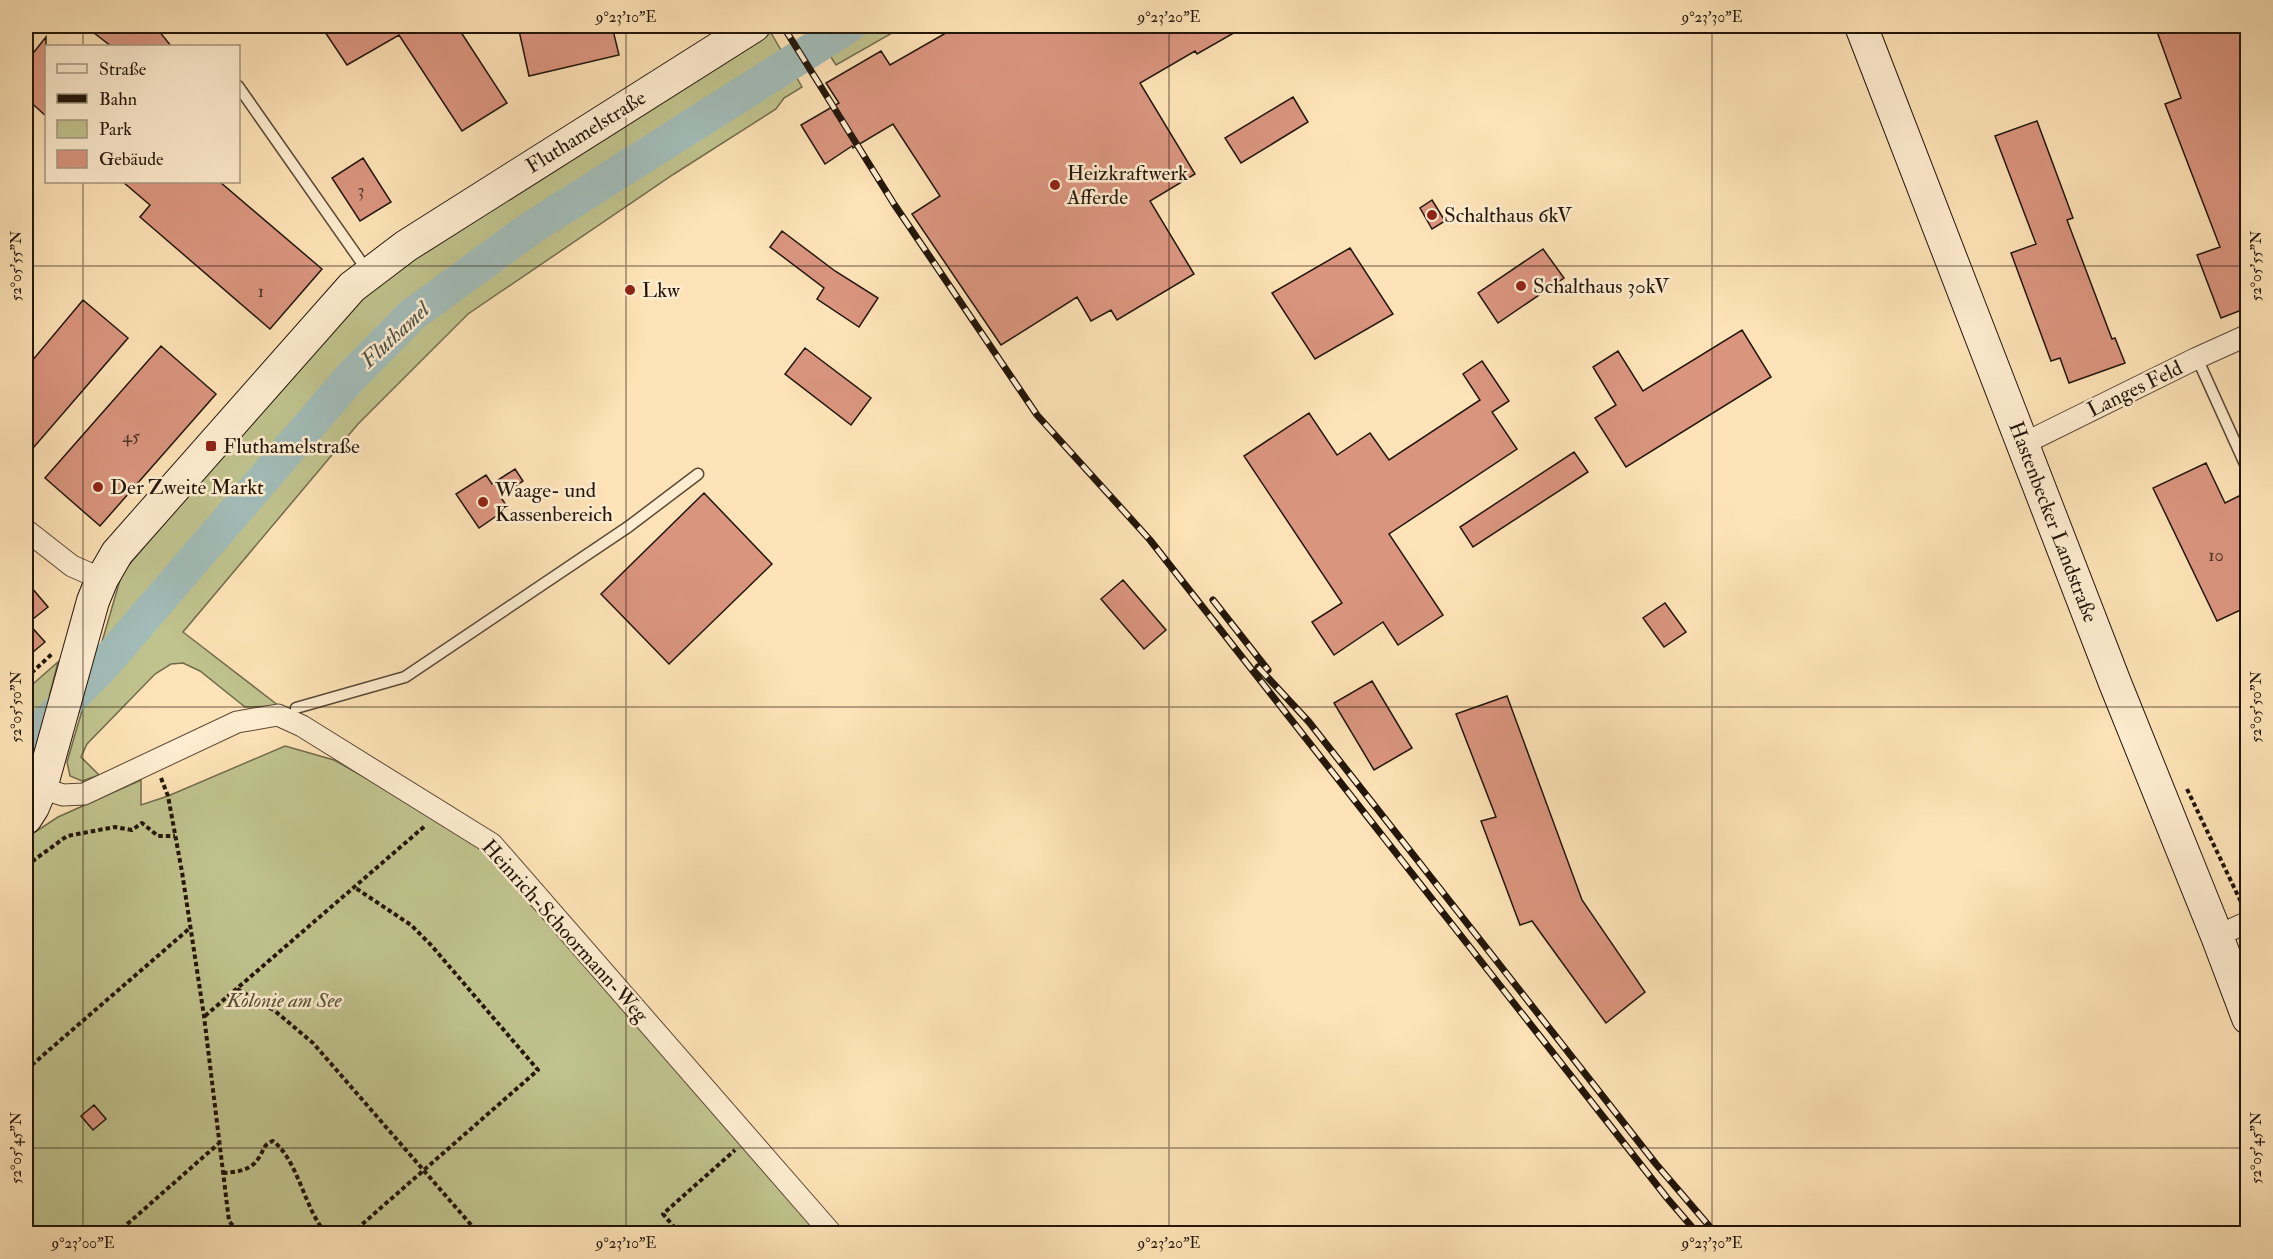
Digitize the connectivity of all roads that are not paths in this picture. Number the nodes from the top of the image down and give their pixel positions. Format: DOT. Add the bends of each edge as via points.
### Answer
graph roads {
  1 [pos="754,26"];
  2 [pos="1861,26"];
  3 [pos="240,89"];
  4 [pos="370,274"];
  5 [pos="2247,335"];
  6 [pos="2197,358"];
  7 [pos="2022,444"];
  8 [pos="2245,464"];
  9 [pos="698,474"];
  10 [pos="26,530"];
  11 [pos="102,579"];
  12 [pos="296,708"];
  13 [pos="41,788"];
  14 [pos="26,818"];
  15 [pos="2247,922"];
  16 [pos="2217,936"];
  17 [pos="2247,1018"];
  18 [pos="832,1233"];
  1 -- 4 [label="main road, Fluthamelstraße" via="416,240"];
  2 -- 7 [label="main road, Hastenbecker Landstraße"];
  3 -- 4 [label="lane"];
  4 -- 11 [label="main road, Fluthamelstraße" via="345,295 131,536"];
  5 -- 6 [label="street, Langes Feld"];
  6 -- 7 [label="street, Langes Feld"];
  6 -- 8 [label="lane"];
  7 -- 16 [label="main road, Hastenbecker Landstraße"];
  9 -- 12 [label="lane" via="628,527 405,677"];
  10 -- 11 [label="street" via="72,566"];
  11 -- 13 [label="main road, Fluthamelstraße"];
  13 -- 14 [label="main road, Fluthamelstraße"];
  13 -- 18 [label="street, Heinrich-Schoormann-Weg" via="63,795 84,795 237,722 278,715 302,726 492,844"];
  15 -- 16 [label="street"];
  16 -- 17 [label="main road, Hastenbecker Landstraße"];
}
